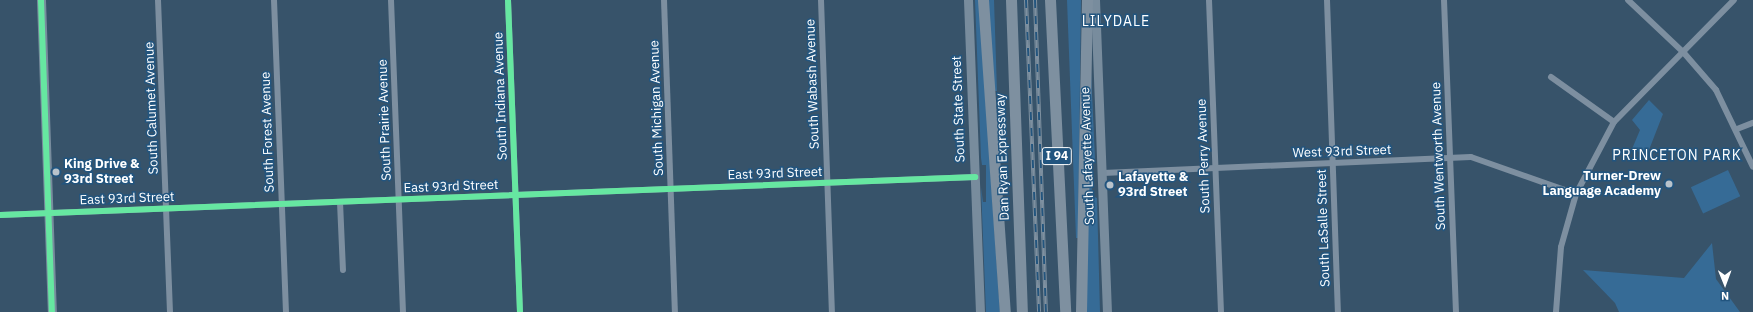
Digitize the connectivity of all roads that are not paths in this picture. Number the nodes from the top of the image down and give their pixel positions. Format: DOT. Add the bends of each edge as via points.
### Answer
graph roads {
  1 [pos="41,0"];
  2 [pos="158,0"];
  3 [pos="274,0"];
  4 [pos="391,0"];
  5 [pos="508,0"];
  6 [pos="664,0"];
  7 [pos="821,0"];
  8 [pos="968,0"];
  9 [pos="983,0"];
  10 [pos="1011,0"];
  11 [pos="1050,0"];
  12 [pos="1087,0"];
  13 [pos="1095,0"];
  14 [pos="1209,0"];
  15 [pos="1327,0"];
  16 [pos="1444,0"];
  17 [pos="1628,0"];
  18 [pos="1734,0"];
  19 [pos="1684,53"];
  20 [pos="1551,77"];
  21 [pos="1614,122"];
  22 [pos="1753,123"];
  23 [pos="1737,129"];
  24 [pos="1450,158"];
  25 [pos="1333,163"];
  26 [pos="1753,167"];
  27 [pos="1216,168"];
  28 [pos="1103,173"];
  29 [pos="975,177"];
  30 [pos="827,183"];
  31 [pos="671,189"];
  32 [pos="1576,194"];
  33 [pos="515,195"];
  34 [pos="399,200"];
  35 [pos="340,202"];
  36 [pos="282,204"];
  37 [pos="166,209"];
  38 [pos="49,213"];
  39 [pos="0,215"];
  40 [pos="342,270"];
  41 [pos="52,312"];
  42 [pos="170,312"];
  43 [pos="286,312"];
  44 [pos="403,312"];
  45 [pos="520,312"];
  46 [pos="676,312"];
  47 [pos="832,312"];
  48 [pos="980,312"];
  49 [pos="1005,312"];
  50 [pos="1022,312"];
  51 [pos="1065,312"];
  52 [pos="1080,312"];
  53 [pos="1107,312"];
  54 [pos="1221,312"];
  55 [pos="1338,312"];
  56 [pos="1456,312"];
  57 [pos="1556,312"];
  1 -- 38 [label="main road"];
  2 -- 37 [label="street, South Calumet Avenue"];
  3 -- 36 [label="street, South Forest Avenue"];
  4 -- 34 [label="street, South Prairie Avenue"];
  5 -- 33 [label="street, South Indiana Avenue"];
  6 -- 31 [label="street, South Michigan Avenue"];
  7 -- 30 [label="street, South Wabash Avenue"];
  8 -- 29 [label="main road, South State Street"];
  9 -- 49 [label="highway"];
  10 -- 50 [label="highway, Dan Ryan Expressway"];
  11 -- 51 [label="highway, I 94"];
  12 -- 52 [label="highway"];
  13 -- 28 [label="main road, South Lafayette Avenue"];
  14 -- 27 [label="street, South Perry Avenue"];
  15 -- 25 [label="street, South LaSalle Street"];
  16 -- 24 [label="street, South Wentworth Avenue"];
  17 -- 19 [label="street"];
  18 -- 19 [label="street"];
  19 -- 21 [label="street" via="1657,75"];
  19 -- 23 [label="street" via="1716,90"];
  20 -- 21 [label="street"];
  21 -- 32 [label="street"];
  22 -- 23 [label="street"];
  23 -- 26 [label="street"];
  24 -- 25 [label="street, West 93rd Street"];
  24 -- 32 [label="street, West 93rd Street" via="1471,157"];
  24 -- 56 [label="street, South Wentworth Avenue"];
  25 -- 27 [label="street, West 93rd Street"];
  25 -- 55 [label="street, South LaSalle Street"];
  27 -- 28 [label="street, West 93rd Street"];
  27 -- 54 [label="street, South Perry Avenue"];
  28 -- 53 [label="main road, South Lafayette Avenue"];
  29 -- 30 [label="street, East 93rd Street"];
  29 -- 48 [label="main road, South State Street"];
  30 -- 31 [label="street, East 93rd Street"];
  30 -- 47 [label="street, South Wabash Avenue"];
  31 -- 33 [label="street, East 93rd Street"];
  31 -- 46 [label="street, South Michigan Avenue"];
  32 -- 57 [label="street" via="1561,247"];
  33 -- 34 [label="street, East 93rd Street"];
  33 -- 45 [label="street, South Indiana Avenue"];
  34 -- 35 [label="street, East 93rd Street"];
  34 -- 44 [label="street, South Prairie Avenue"];
  35 -- 36 [label="street, East 93rd Street"];
  35 -- 40 [label="street"];
  36 -- 37 [label="street, East 93rd Street"];
  36 -- 43 [label="street, South Forest Avenue"];
  37 -- 38 [label="street, East 93rd Street"];
  37 -- 42 [label="street, South Calumet Avenue"];
  38 -- 39 [label="street, East 93rd Street"];
  38 -- 41 [label="main road"];
}
